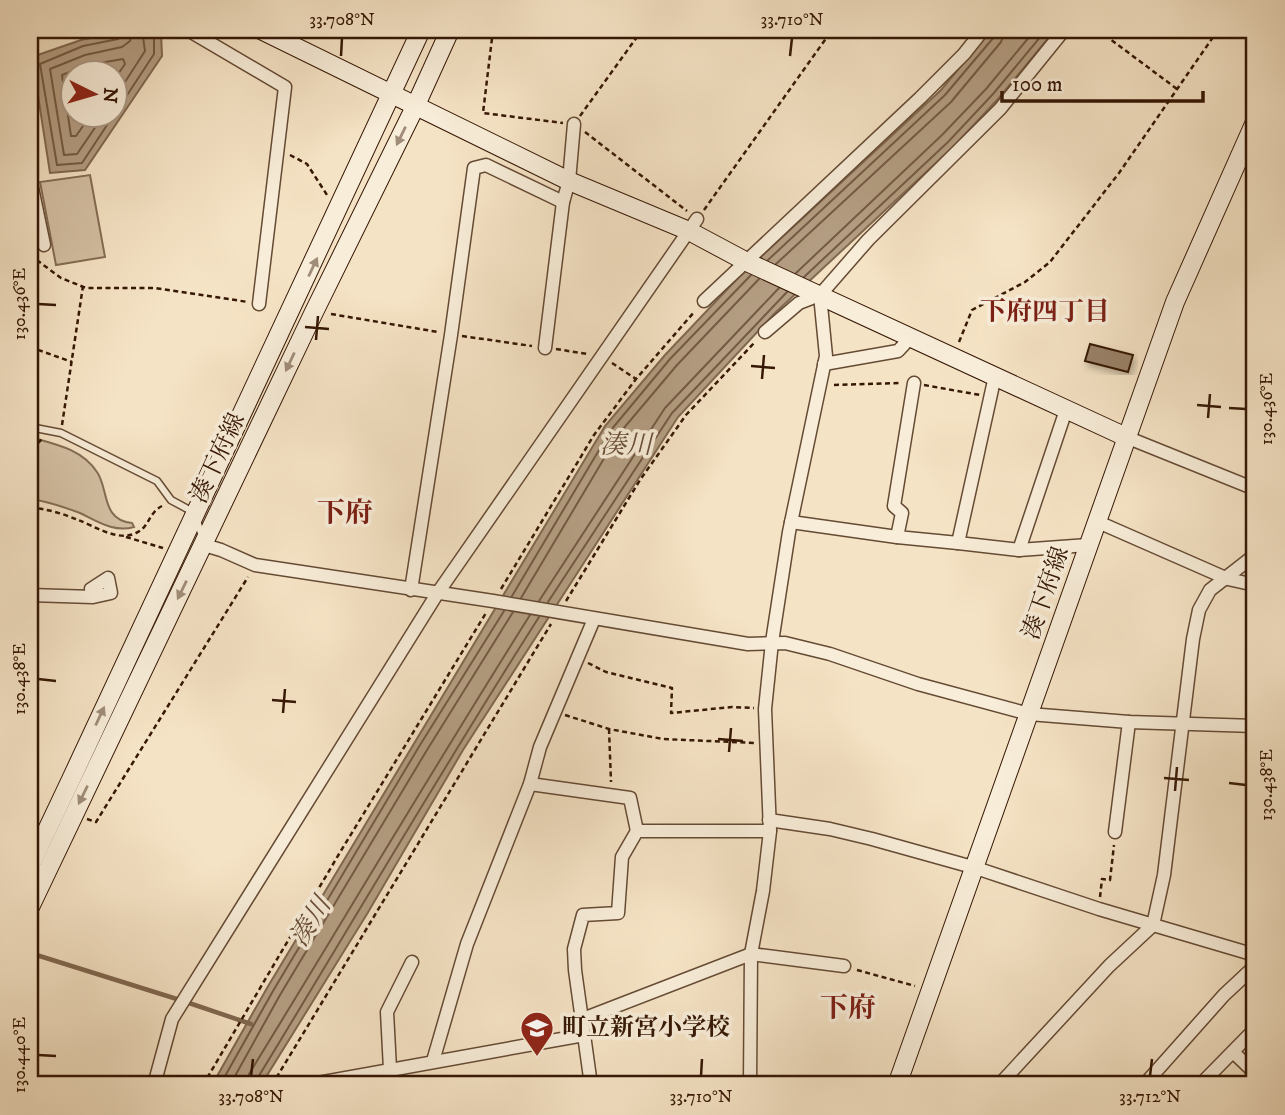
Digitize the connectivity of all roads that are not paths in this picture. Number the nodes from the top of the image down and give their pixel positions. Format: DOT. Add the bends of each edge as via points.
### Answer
graph roads {
  1 [pos="188,30"];
  2 [pos="261,30"];
  3 [pos="421,30"];
  4 [pos="450,30"];
  5 [pos="983,30"];
  6 [pos="1064,30"];
  7 [pos="391,94"];
  8 [pos="415,107"];
  9 [pos="574,124"];
  10 [pos="1254,129"];
  11 [pos="30,178"];
  12 [pos="569,181"];
  13 [pos="563,202"];
  14 [pos="693,225"];
  15 [pos="44,245"];
  16 [pos="747,262"];
  17 [pos="820,295"];
  18 [pos="704,301"];
  19 [pos="258,304"];
  20 [pos="765,332"];
  21 [pos="911,337"];
  22 [pos="545,348"];
  23 [pos="824,364"];
  24 [pos="995,376"];
  25 [pos="914,383"];
  26 [pos="1066,410"];
  27 [pos="30,427"];
  28 [pos="1126,437"];
  29 [pos="1255,489"];
  30 [pos="195,513"];
  31 [pos="791,522"];
  32 [pos="1098,522"];
  33 [pos="897,537"];
  34 [pos="958,543"];
  35 [pos="204,545"];
  36 [pos="1088,545"];
  37 [pos="1019,550"];
  38 [pos="1255,555"];
  39 [pos="1228,579"];
  40 [pos="1255,585"];
  41 [pos="411,590"];
  42 [pos="437,594"];
  43 [pos="30,595"];
  44 [pos="93,597"];
  45 [pos="594,619"];
  46 [pos="772,642"];
  47 [pos="1029,714"];
  48 [pos="1129,722"];
  49 [pos="1184,724"];
  50 [pos="1255,726"];
  51 [pos="530,783"];
  52 [pos="770,825"];
  53 [pos="637,831"];
  54 [pos="1115,832"];
  55 [pos="30,866"];
  56 [pos="976,868"];
  57 [pos="30,907"];
  58 [pos="1153,925"];
  59 [pos="751,954"];
  60 [pos="1255,955"];
  61 [pos="412,962"];
  62 [pos="844,966"];
  63 [pos="1255,966"];
  64 [pos="580,1020"];
  65 [pos="1255,1029"];
  66 [pos="584,1035"];
  67 [pos="1233,1052"];
  68 [pos="433,1061"];
  69 [pos="390,1069"];
  70 [pos="1255,1073"];
  71 [pos="1152,1083"];
  72 [pos="154,1085"];
  73 [pos="307,1085"];
  74 [pos="591,1085"];
  75 [pos="750,1085"];
  76 [pos="897,1085"];
  77 [pos="999,1085"];
  78 [pos="1200,1085"];
  1 -- 19 [label="street" via="285,87"];
  2 -- 7 [label="main road"];
  3 -- 7 [label="main road, 湊下府線"];
  4 -- 8 [label="main road, 湊下府線"];
  5 -- 16 [label="street" via="920,98"];
  6 -- 17 [label="street" via="1000,109 868,240"];
  7 -- 8 [label="main road"];
  30 -- 7 [label="main road, 湊下府線, one-way"];
  8 -- 12 [label="main road"];
  8 -- 35 [label="main road, 湊下府線, one-way"];
  9 -- 12 [label="street"];
  10 -- 28 [label="main road, 湊下府線" via="1175,302"];
  11 -- 15 [label="street"];
  12 -- 13 [label="street"];
  12 -- 14 [label="main road"];
  13 -- 22 [label="street"];
  13 -- 41 [label="street" via="486,165 474,168"];
  14 -- 16 [label="main road"];
  14 -- 42 [label="street"];
  16 -- 17 [label="main road"];
  16 -- 18 [label="street"];
  17 -- 20 [label="street" via="799,303"];
  17 -- 21 [label="main road"];
  17 -- 23 [label="street"];
  21 -- 23 [label="street" via="898,351"];
  21 -- 24 [label="main road"];
  23 -- 31 [label="street"];
  24 -- 26 [label="main road"];
  24 -- 34 [label="street"];
  25 -- 33 [label="street" via="894,506 902,513"];
  26 -- 28 [label="main road"];
  26 -- 37 [label="street"];
  27 -- 30 [label="lane" via="61,433 157,481 171,500"];
  28 -- 29 [label="street"];
  28 -- 32 [label="main road, 湊下府線"];
  30 -- 35 [label="lane"];
  55 -- 30 [label="main road, 湊下府線, one-way"];
  31 -- 33 [label="street"];
  31 -- 46 [label="street"];
  32 -- 36 [label="main road, 湊下府線"];
  32 -- 39 [label="street"];
  33 -- 34 [label="street"];
  34 -- 37 [label="street"];
  35 -- 41 [label="street" via="255,565"];
  35 -- 57 [label="main road, 湊下府線, one-way"];
  36 -- 37 [label="street"];
  36 -- 47 [label="main road, 湊下府線"];
  38 -- 39 [label="street"];
  39 -- 40 [label="street"];
  39 -- 49 [label="street" via="1210,590 1199,610"];
  41 -- 42 [label="street"];
  42 -- 45 [label="street"];
  42 -- 72 [label="street" via="172,1019"];
  43 -- 44 [label="street"];
  45 -- 46 [label="street" via="748,644"];
  45 -- 51 [label="street" via="540,747"];
  46 -- 47 [label="street" via="830,654"];
  46 -- 52 [label="street" via="765,709"];
  47 -- 48 [label="street"];
  47 -- 56 [label="main road, 湊下府線"];
  48 -- 49 [label="street"];
  48 -- 54 [label="street"];
  49 -- 50 [label="street"];
  49 -- 58 [label="street"];
  51 -- 53 [label="street" via="630,798"];
  51 -- 68 [label="street" via="467,944"];
  52 -- 53 [label="street"];
  52 -- 56 [label="street" via="830,829"];
  52 -- 59 [label="street"];
  53 -- 64 [label="street" via="622,857 618,913 583,915 575,949"];
  56 -- 58 [label="street"];
  56 -- 76 [label="main road, 湊下府線"];
  58 -- 60 [label="street"];
  58 -- 77 [label="street"];
  59 -- 62 [label="street"];
  59 -- 64 [label="street"];
  59 -- 75 [label="street"];
  61 -- 69 [label="street" via="387,1012"];
  63 -- 71 [label="street" via="1224,995"];
  64 -- 66 [label="street"];
  65 -- 67 [label="street"];
  66 -- 68 [label="street"];
  66 -- 74 [label="street"];
  67 -- 70 [label="street"];
  67 -- 78 [label="street"];
  68 -- 69 [label="street"];
  69 -- 73 [label="street"];
}
